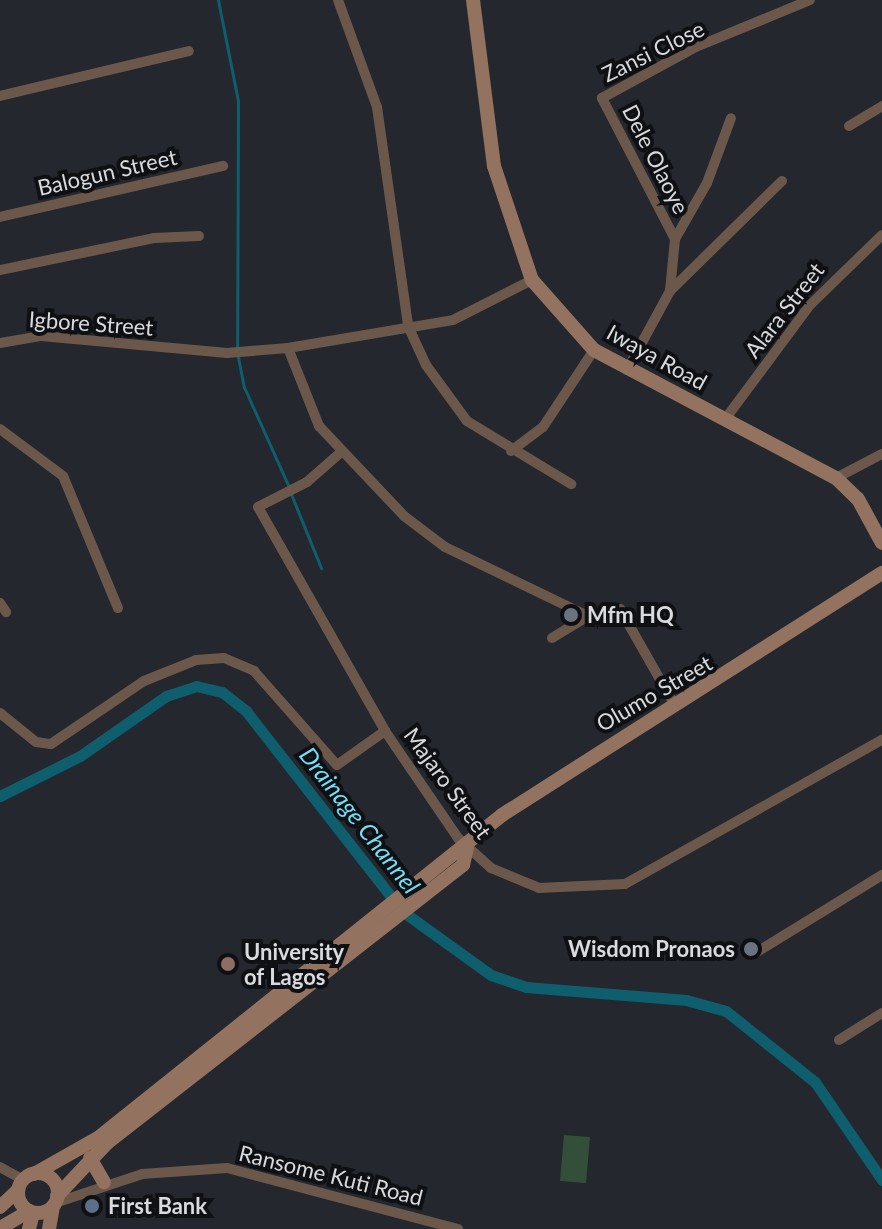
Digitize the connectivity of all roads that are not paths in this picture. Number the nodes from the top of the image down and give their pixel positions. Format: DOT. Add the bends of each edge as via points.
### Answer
graph roads {
  1 [pos="338,0"];
  2 [pos="473,0"];
  3 [pos="810,0"];
  4 [pos="189,51"];
  5 [pos="0,96"];
  6 [pos="602,98"];
  7 [pos="882,106"];
  8 [pos="731,118"];
  9 [pos="849,126"];
  10 [pos="223,166"];
  11 [pos="782,181"];
  12 [pos="0,217"];
  13 [pos="882,235"];
  14 [pos="199,236"];
  15 [pos="675,239"];
  16 [pos="0,270"];
  17 [pos="532,280"];
  18 [pos="670,291"];
  19 [pos="408,326"];
  20 [pos="0,343"];
  21 [pos="288,348"];
  22 [pos="594,350"];
  23 [pos="627,370"];
  24 [pos="726,418"];
  25 [pos="0,429"];
  26 [pos="511,451"];
  27 [pos="340,453"];
  28 [pos="882,454"];
  29 [pos="836,478"];
  30 [pos="571,484"];
  31 [pos="882,543"];
  32 [pos="882,573"];
  33 [pos="118,608"];
  34 [pos="588,616"];
  35 [pos="552,638"];
  36 [pos="675,706"];
  37 [pos="0,713"];
  38 [pos="385,731"];
  39 [pos="882,740"];
  40 [pos="467,847"];
  41 [pos="882,875"];
  42 [pos="389,914"];
  43 [pos="752,955"];
  44 [pos="882,1013"];
  45 [pos="839,1040"];
  46 [pos="90,1158"];
  47 [pos="0,1167"];
  48 [pos="25,1181"];
  49 [pos="104,1182"];
  50 [pos="55,1202"];
  51 [pos="0,1207"];
  52 [pos="31,1212"];
  53 [pos="0,1228"];
  54 [pos="29,1229"];
  55 [pos="49,1229"];
  56 [pos="458,1229"];
  1 -- 19 [label="street" via="377,107"];
  2 -- 17 [label="street, Iwaya Road" via="494,166"];
  3 -- 6 [label="street, Zansi Close" via="696,47"];
  4 -- 5 [label="street"];
  6 -- 15 [label="street, Dele Olaoye"];
  7 -- 9 [label="street"];
  8 -- 15 [label="street" via="707,183"];
  10 -- 12 [label="street, Balogun Street"];
  11 -- 18 [label="street"];
  13 -- 24 [label="street, Alara Street" via="810,305"];
  14 -- 16 [label="street" via="154,238"];
  15 -- 18 [label="street"];
  17 -- 19 [label="street, Igbore Street" via="467,316"];
  17 -- 22 [label="street, Iwaya Road"];
  18 -- 23 [label="street"];
  19 -- 21 [label="street, Igbore Street"];
  19 -- 26 [label="street" via="443,397"];
  20 -- 21 [label="street, Igbore Street" via="41,336 227,353"];
  21 -- 27 [label="street" via="310,412"];
  22 -- 23 [label="street, Iwaya Road"];
  22 -- 26 [label="street" via="543,427"];
  23 -- 24 [label="street, Iwaya Road"];
  24 -- 29 [label="street, Iwaya Road"];
  25 -- 33 [label="street" via="63,476"];
  26 -- 30 [label="street"];
  27 -- 34 [label="street" via="445,547"];
  27 -- 38 [label="street, Majaro Street" via="298,488 258,507"];
  28 -- 29 [label="street"];
  29 -- 31 [label="street, Iwaya Road"];
  32 -- 36 [label="street, Olumo Street"];
  34 -- 35 [label="street"];
  34 -- 36 [label="street" via="620,609"];
  36 -- 40 [label="street, Olumo Street" via="502,815"];
  37 -- 38 [label="street" via="36,742 51,744 144,681 196,660 224,658 254,671 337,765"];
  38 -- 40 [label="street, Majaro Street"];
  39 -- 40 [label="street, Majaro Street" via="612,888 520,883"];
  40 -- 42 [label="street"];
  41 -- 43 [label="street"];
  42 -- 46 [label="street"];
  42 -- 48 [label="street" via="98,1138"];
  44 -- 45 [label="street"];
  46 -- 49 [label="street"];
  46 -- 50 [label="street"];
  47 -- 48 [label="street"];
  48 -- 50 [label="street" via="51,1179"];
  48 -- 51 [label="street"];
  48 -- 52 [label="street"];
  49 -- 50 [label="street, Ransome Kuti Road"];
  49 -- 56 [label="street, Ransome Kuti Road" via="197,1168 258,1172"];
  50 -- 52 [label="street"];
  50 -- 55 [label="street"];
  52 -- 53 [label="street"];
  52 -- 54 [label="street"];
}
